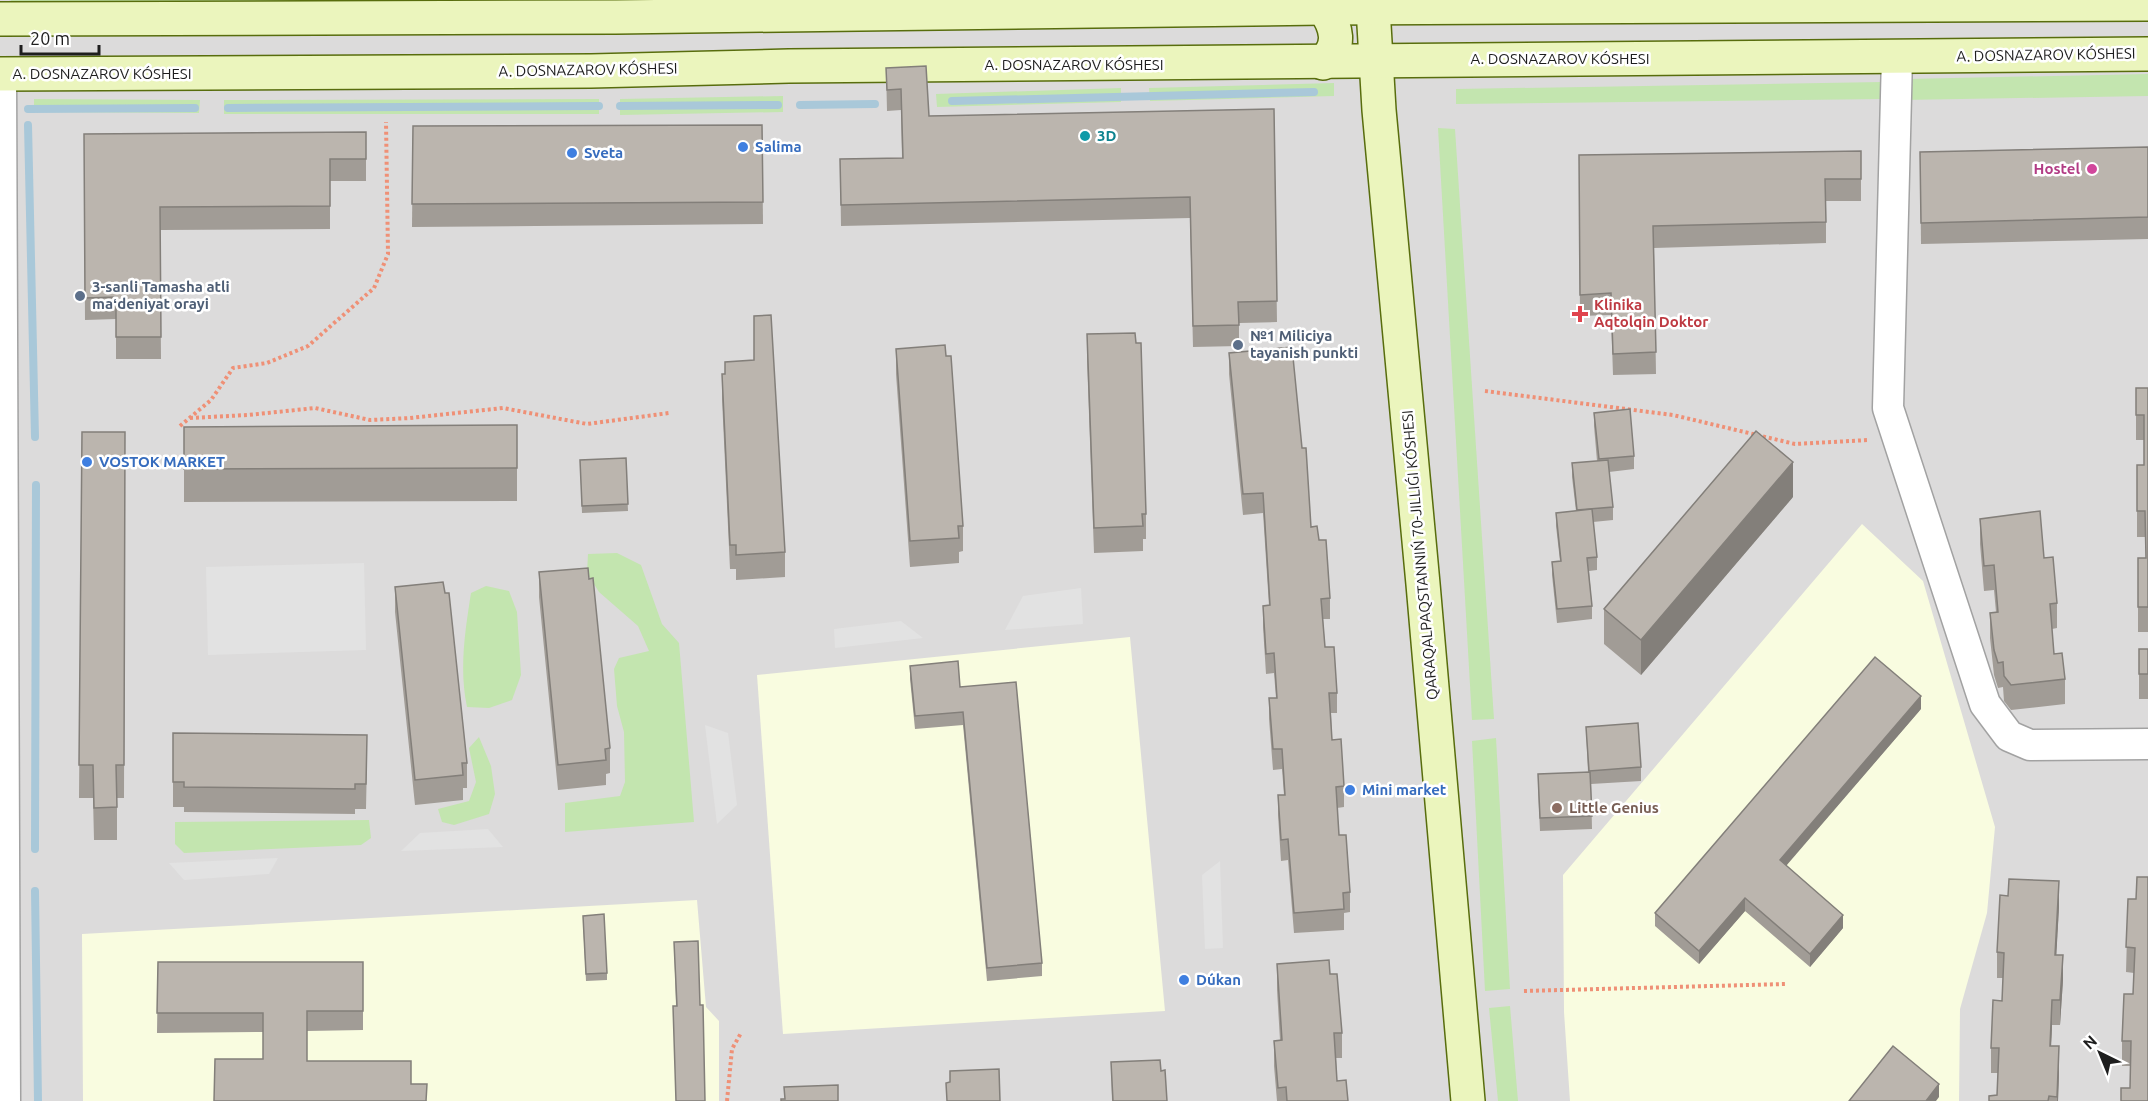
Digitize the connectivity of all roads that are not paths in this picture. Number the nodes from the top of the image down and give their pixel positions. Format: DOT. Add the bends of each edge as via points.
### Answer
graph roads {
  1 [pos="2148,4"];
  2 [pos="661,8"];
  3 [pos="1324,8"];
  4 [pos="1373,8"];
  5 [pos="1454,8"];
  6 [pos="0,19"];
  7 [pos="2148,54"];
  8 [pos="1898,57"];
  9 [pos="1462,60"];
  10 [pos="1375,62"];
  11 [pos="1323,63"];
  12 [pos="0,74"];
  13 [pos="2148,744"];
  14 [pos="5,1101"];
  15 [pos="1468,1101"];
  1 -- 5 [label="main road"];
  2 -- 3 [label="main road"];
  2 -- 6 [label="main road"];
  3 -- 4 [label="main road"];
  3 -- 11 [label="main road" via="1335,30 1336,42"];
  4 -- 5 [label="main road"];
  4 -- 10 [label="main road"];
  5 -- 9 [label="main road" via="1444,18 1440,30 1447,51"];
  7 -- 8 [label="main road, A. DOSNAZAROV KÓSHESI"];
  8 -- 9 [label="main road, A. DOSNAZAROV KÓSHESI"];
  8 -- 13 [label="street" via="1888,408 1985,704 2009,736 2030,745"];
  9 -- 10 [label="main road, A. DOSNAZAROV KÓSHESI"];
  10 -- 11 [label="main road, A. DOSNAZAROV KÓSHESI"];
  10 -- 15 [label="main road"];
  11 -- 12 [label="main road, A. DOSNAZAROV KÓSHESI"];
  12 -- 14 [label="street"];
}
